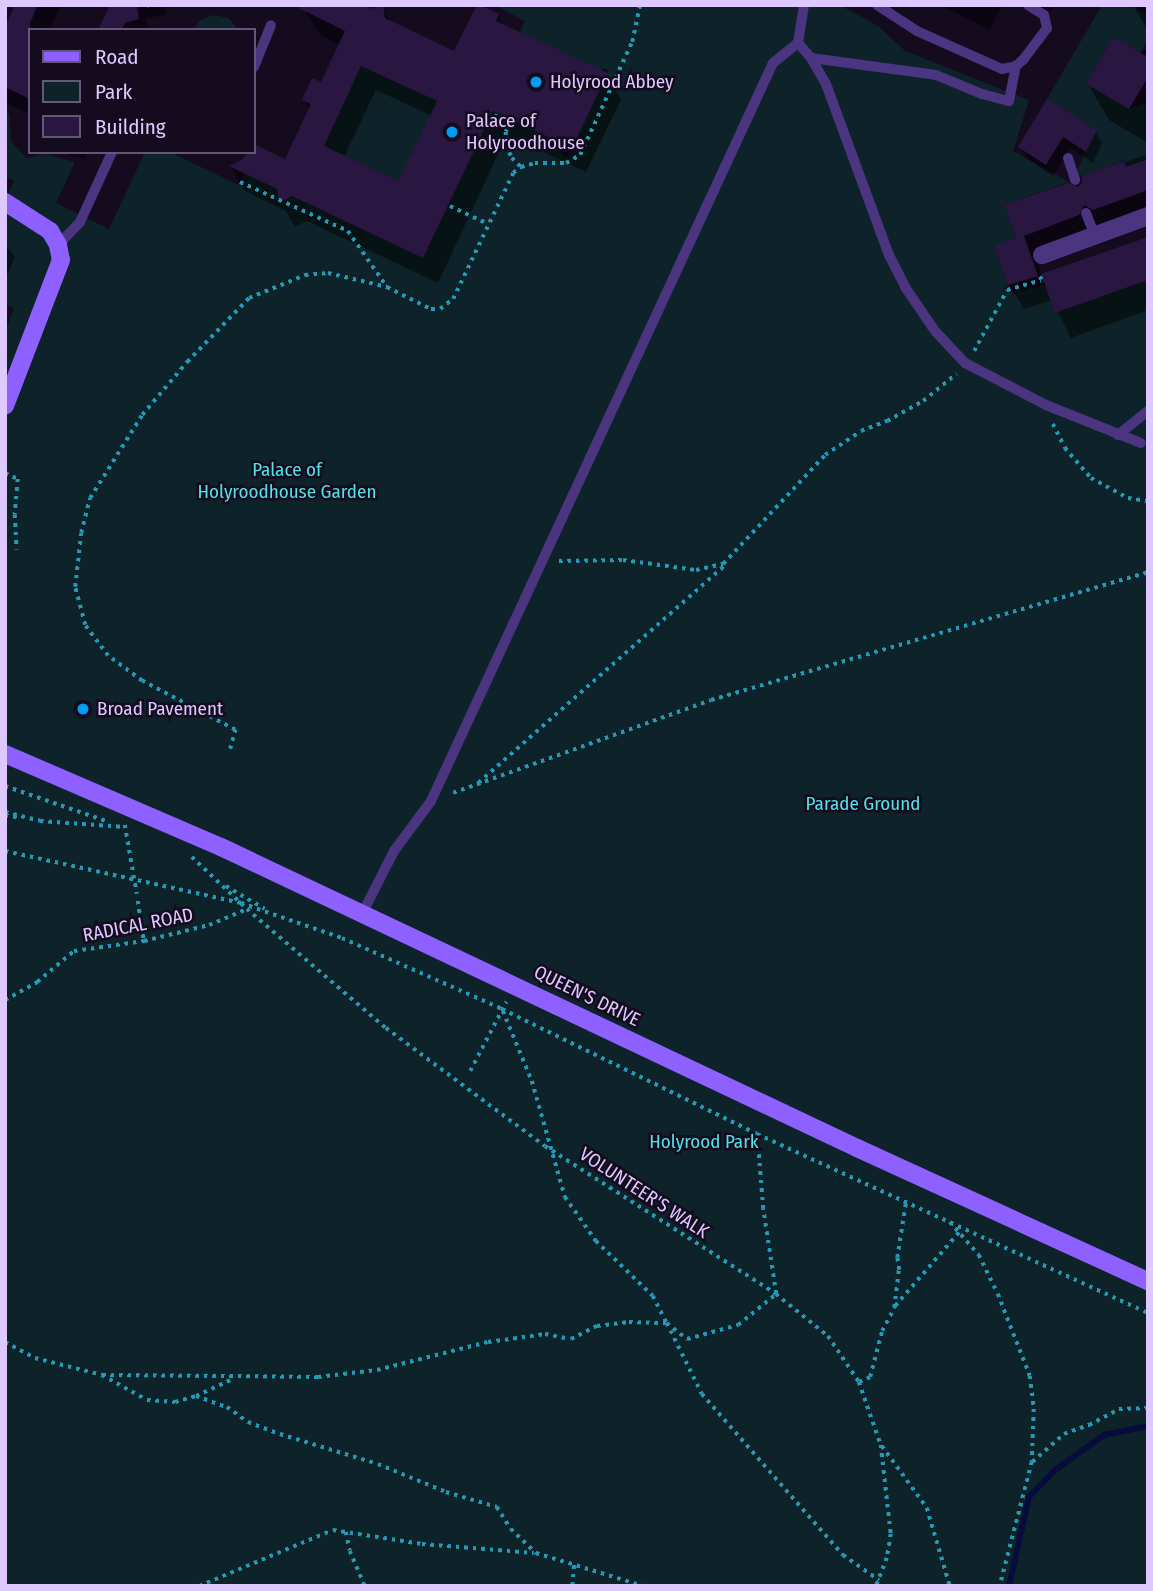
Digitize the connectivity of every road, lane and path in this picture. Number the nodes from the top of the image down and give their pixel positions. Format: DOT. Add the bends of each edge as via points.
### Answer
graph roads {
  1 [pos="640,5"];
  2 [pos="804,5"];
  3 [pos="877,5"];
  4 [pos="1028,5"];
  5 [pos="271,25"];
  6 [pos="798,43"];
  7 [pos="811,58"];
  8 [pos="256,62"];
  9 [pos="1016,66"];
  10 [pos="494,115"];
  11 [pos="111,154"];
  12 [pos="1068,158"];
  13 [pos="521,167"];
  14 [pos="1075,180"];
  15 [pos="240,182"];
  16 [pos="5,202"];
  17 [pos="450,206"];
  18 [pos="1086,213"];
  19 [pos="1148,216"];
  20 [pos="488,224"];
  21 [pos="1095,237"];
  22 [pos="58,245"];
  23 [pos="1042,255"];
  24 [pos="387,287"];
  25 [pos="965,363"];
  26 [pos="1046,405"];
  27 [pos="5,406"];
  28 [pos="1148,411"];
  29 [pos="1118,435"];
  30 [pos="1141,443"];
  31 [pos="5,473"];
  32 [pos="1148,501"];
  33 [pos="17,550"];
  34 [pos="730,560"];
  35 [pos="542,562"];
  36 [pos="1148,572"];
  37 [pos="230,748"];
  38 [pos="5,754"];
  39 [pos="476,785"];
  40 [pos="5,786"];
  41 [pos="431,801"];
  42 [pos="5,813"];
  43 [pos="125,827"];
  44 [pos="5,851"];
  45 [pos="186,851"];
  46 [pos="133,877"];
  47 [pos="220,883"];
  48 [pos="136,894"];
  49 [pos="138,901"];
  50 [pos="241,903"];
  51 [pos="247,909"];
  52 [pos="272,914"];
  53 [pos="362,914"];
  54 [pos="144,941"];
  55 [pos="5,1000"];
  56 [pos="502,1009"];
  57 [pos="470,1071"];
  58 [pos="757,1133"];
  59 [pos="552,1151"];
  60 [pos="906,1200"];
  61 [pos="947,1219"];
  62 [pos="960,1231"];
  63 [pos="1148,1281"];
  64 [pos="776,1294"];
  65 [pos="894,1308"];
  66 [pos="1148,1313"];
  67 [pos="667,1324"];
  68 [pos="5,1342"];
  69 [pos="102,1375"];
  70 [pos="236,1377"];
  71 [pos="859,1382"];
  72 [pos="196,1396"];
  73 [pos="1148,1408"];
  74 [pos="881,1445"];
  75 [pos="1032,1462"];
  76 [pos="346,1532"];
  77 [pos="536,1553"];
  78 [pos="574,1565"];
  79 [pos="879,1580"];
  80 [pos="199,1586"];
  81 [pos="365,1586"];
  82 [pos="572,1586"];
  83 [pos="643,1586"];
  84 [pos="876,1586"];
  85 [pos="950,1586"];
  86 [pos="1000,1586"];
  1 -- 13 [label="path" via="632,42 580,155 566,163"];
  2 -- 6 [label="lane"];
  3 -- 9 [label="lane" via="917,32 991,65 1002,69"];
  4 -- 9 [label="lane" via="1044,15 1047,28"];
  5 -- 8 [label="lane"];
  6 -- 7 [label="lane"];
  6 -- 35 [label="lane" via="773,63"];
  7 -- 9 [label="lane" via="936,75 1009,101"];
  7 -- 25 [label="lane" via="826,84 897,272 918,308"];
  10 -- 13 [label="path" via="511,122 506,145"];
  11 -- 22 [label="lane" via="80,222"];
  12 -- 14 [label="lane"];
  13 -- 20 [label="path" via="513,173"];
  15 -- 24 [label="path" via="348,231"];
  16 -- 22 [label="street" via="42,224"];
  17 -- 20 [label="path"];
  18 -- 21 [label="lane"];
  19 -- 21 [label="street"];
  20 -- 24 [label="path" via="447,306 432,309"];
  21 -- 23 [label="street"];
  22 -- 27 [label="street" via="60,269"];
  23 -- 25 [label="path" via="1034,258 1041,280 1007,290 986,334"];
  24 -- 37 [label="path" via="328,273 305,275 248,298 142,415 90,498 75,587 85,625 108,656 142,681 235,730"];
  25 -- 26 [label="lane"];
  25 -- 34 [label="path" via="942,389 825,455"];
  26 -- 29 [label="lane"];
  26 -- 32 [label="path" via="1065,447 1091,478 1128,498"];
  28 -- 29 [label="lane"];
  29 -- 30 [label="lane"];
  31 -- 33 [label="path" via="18,479"];
  34 -- 35 [label="path" via="716,568 696,570 623,560"];
  34 -- 39 [label="path"];
  35 -- 41 [label="lane"];
  36 -- 39 [label="path" via="711,700"];
  38 -- 53 [label="street, QUEEN'S DRIVE" via="189,832"];
  39 -- 41 [label="path"];
  40 -- 43 [label="path"];
  41 -- 53 [label="lane" via="394,851"];
  42 -- 43 [label="path" via="40,821"];
  43 -- 46 [label="path"];
  44 -- 46 [label="path"];
  45 -- 47 [label="path"];
  46 -- 48 [label="path"];
  46 -- 50 [label="path"];
  47 -- 50 [label="path, VOLUNTEER'S WALK"];
  47 -- 52 [label="path"];
  49 -- 54 [label="path"];
  50 -- 51 [label="path, VOLUNTEER'S WALK"];
  50 -- 52 [label="path"];
  51 -- 54 [label="path, RADICAL ROAD" via="209,925"];
  51 -- 59 [label="path, VOLUNTEER'S WALK" via="386,1028"];
  52 -- 56 [label="path" via="342,938"];
  53 -- 63 [label="street, QUEEN'S DRIVE"];
  54 -- 55 [label="path, RADICAL ROAD" via="74,951 37,982"];
  56 -- 57 [label="path"];
  56 -- 58 [label="path"];
  56 -- 59 [label="path" via="532,1080"];
  58 -- 60 [label="path"];
  58 -- 64 [label="path"];
  59 -- 64 [label="path, VOLUNTEER'S WALK"];
  59 -- 67 [label="path" via="565,1196 596,1241 653,1296"];
  60 -- 61 [label="path"];
  60 -- 65 [label="path"];
  61 -- 62 [label="path"];
  61 -- 66 [label="path"];
  62 -- 65 [label="path"];
  62 -- 75 [label="path" via="979,1255 998,1294 1030,1376"];
  64 -- 67 [label="path" via="738,1325 687,1339"];
  64 -- 71 [label="path, VOLUNTEER'S WALK" via="828,1336"];
  65 -- 71 [label="path" via="870,1377"];
  67 -- 70 [label="path" via="629,1322 597,1326 571,1339 545,1334 488,1342 377,1370 330,1376"];
  67 -- 79 [label="path" via="702,1394 843,1555"];
  68 -- 69 [label="path" via="35,1358"];
  69 -- 70 [label="path"];
  69 -- 72 [label="path" via="147,1400 175,1402"];
  70 -- 72 [label="path"];
  71 -- 74 [label="path, VOLUNTEER'S WALK"];
  72 -- 77 [label="path" via="280,1434 497,1507"];
  73 -- 75 [label="path" via="1119,1409 1064,1434"];
  74 -- 79 [label="path, VOLUNTEER'S WALK" via="891,1534"];
  74 -- 85 [label="path" via="926,1508"];
  75 -- 86 [label="path"];
  76 -- 77 [label="path" via="422,1544"];
  76 -- 80 [label="path" via="333,1530"];
  76 -- 81 [label="path"];
  77 -- 78 [label="path"];
  78 -- 82 [label="path"];
  78 -- 83 [label="path"];
  79 -- 84 [label="path, VOLUNTEER'S WALK"];
}
